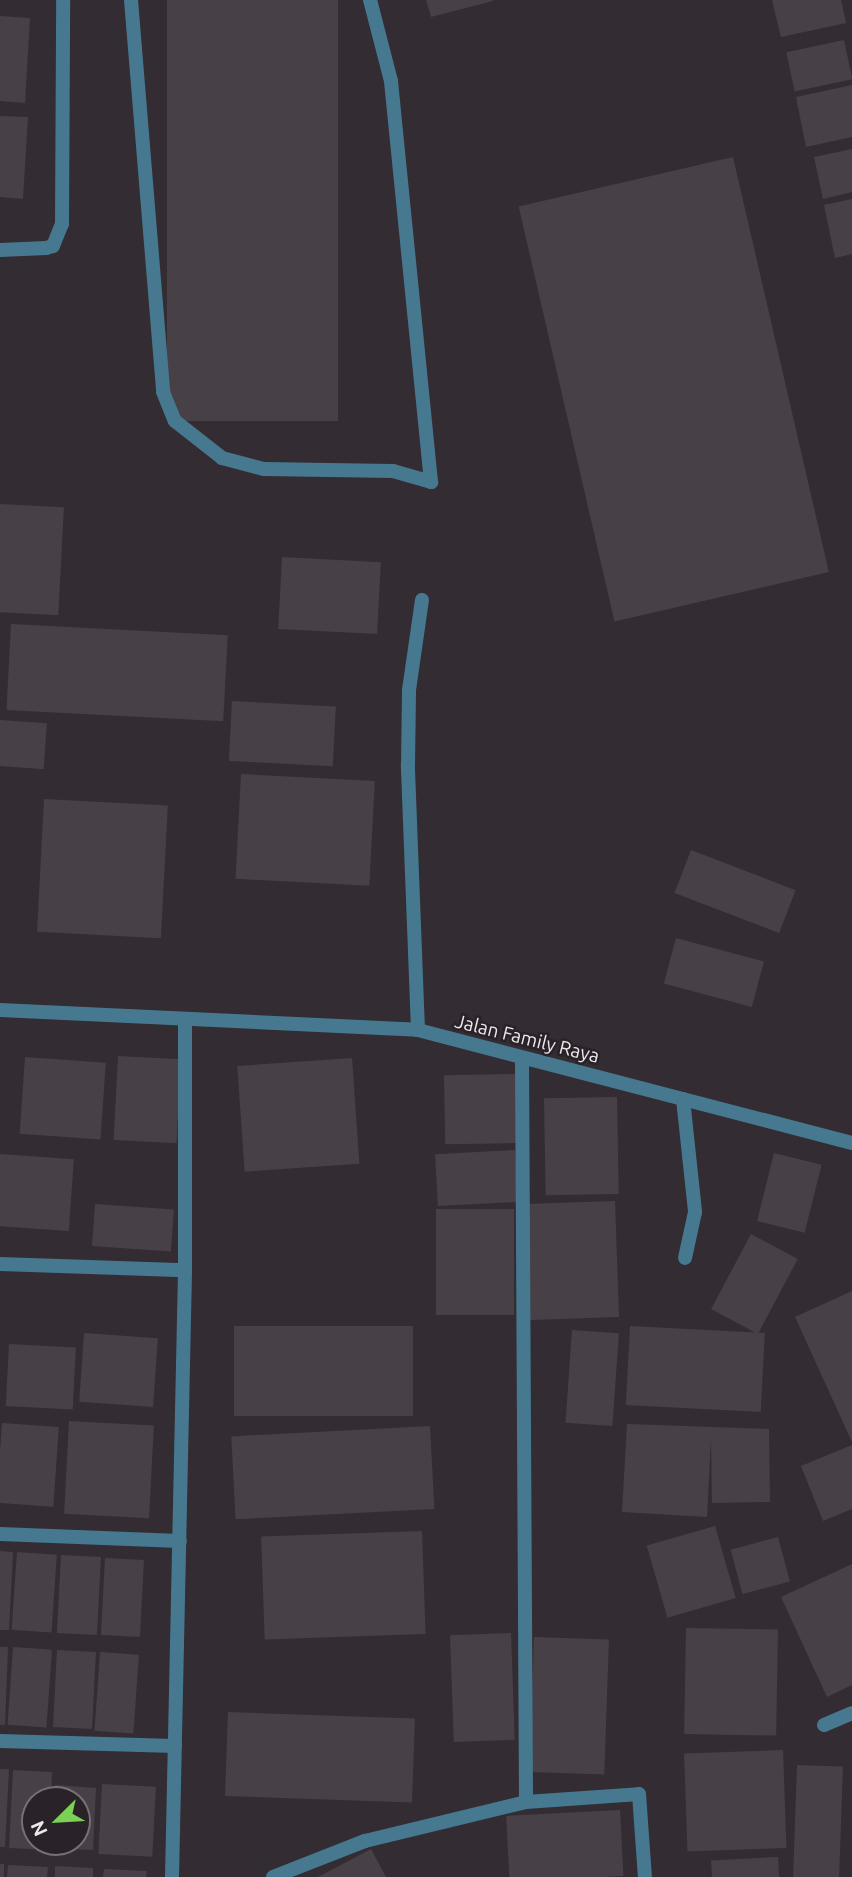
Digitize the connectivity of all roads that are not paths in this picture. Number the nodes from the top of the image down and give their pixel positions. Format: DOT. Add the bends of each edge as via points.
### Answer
graph roads {
  1 [pos="63,0"];
  2 [pos="131,0"];
  3 [pos="370,0"];
  4 [pos="0,250"];
  5 [pos="422,600"];
  6 [pos="0,1010"];
  7 [pos="186,1022"];
  8 [pos="418,1031"];
  9 [pos="522,1058"];
  10 [pos="683,1099"];
  11 [pos="852,1143"];
  12 [pos="685,1258"];
  13 [pos="0,1264"];
  14 [pos="185,1270"];
  15 [pos="0,1534"];
  16 [pos="180,1541"];
  17 [pos="852,1713"];
  18 [pos="824,1725"];
  19 [pos="0,1741"];
  20 [pos="175,1746"];
  21 [pos="526,1802"];
  22 [pos="172,1877"];
  23 [pos="273,1877"];
  24 [pos="645,1877"];
  1 -- 4 [label="street" via="62,224 53,246"];
  2 -- 3 [label="street" via="163,393 175,421 222,458 264,469 393,471 432,482 391,81"];
  5 -- 8 [label="street" via="409,690 408,764"];
  6 -- 7 [label="street, Jalan Family Raya"];
  7 -- 8 [label="street, Jalan Family Raya"];
  7 -- 14 [label="street"];
  8 -- 9 [label="street, Jalan Family Raya"];
  9 -- 10 [label="street, Jalan Family Raya"];
  9 -- 21 [label="street"];
  10 -- 11 [label="street, Jalan Family Raya"];
  10 -- 12 [label="street" via="695,1212"];
  13 -- 14 [label="street"];
  14 -- 16 [label="street"];
  15 -- 16 [label="street"];
  16 -- 20 [label="street"];
  17 -- 18 [label="street"];
  19 -- 20 [label="street"];
  20 -- 22 [label="street"];
  21 -- 23 [label="street" via="365,1841"];
  21 -- 24 [label="street" via="639,1794"];
}
